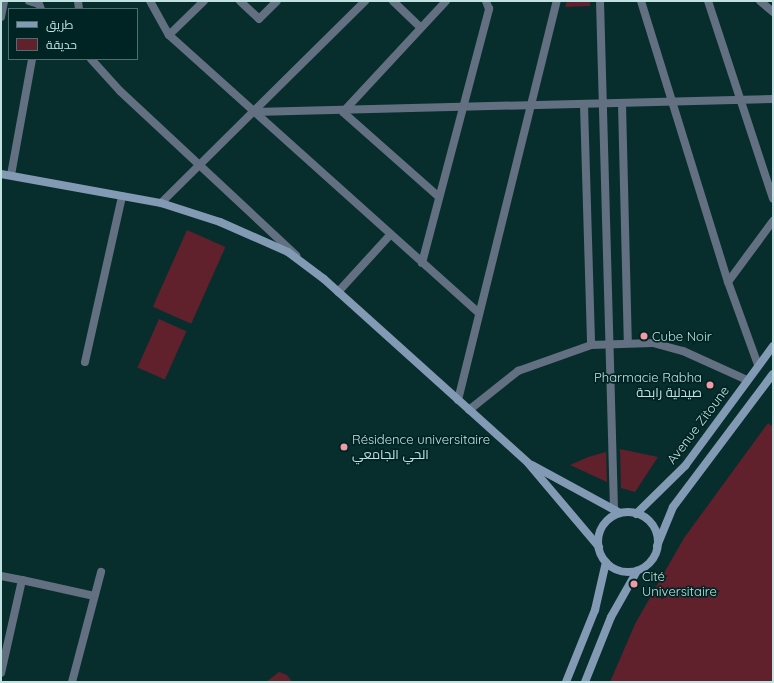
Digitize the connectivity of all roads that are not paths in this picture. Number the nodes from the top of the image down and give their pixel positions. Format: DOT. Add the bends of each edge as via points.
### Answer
graph roads {
  1 [pos="4,1"];
  2 [pos="29,1"];
  3 [pos="150,1"];
  4 [pos="204,1"];
  5 [pos="240,1"];
  6 [pos="277,1"];
  7 [pos="365,1"];
  8 [pos="393,1"];
  9 [pos="446,1"];
  10 [pos="486,1"];
  11 [pos="557,1"];
  12 [pos="600,1"];
  13 [pos="641,1"];
  14 [pos="708,1"];
  15 [pos="760,1"];
  16 [pos="41,8"];
  17 [pos="773,12"];
  18 [pos="1,17"];
  19 [pos="420,27"];
  20 [pos="170,35"];
  21 [pos="32,60"];
  22 [pos="93,60"];
  23 [pos="773,99"];
  24 [pos="740,100"];
  25 [pos="672,102"];
  26 [pos="604,104"];
  27 [pos="622,104"];
  28 [pos="584,105"];
  29 [pos="533,106"];
  30 [pos="463,108"];
  31 [pos="253,112"];
  32 [pos="343,112"];
  33 [pos="200,164"];
  34 [pos="1,174"];
  35 [pos="11,175"];
  36 [pos="122,196"];
  37 [pos="439,196"];
  38 [pos="773,199"];
  39 [pos="161,203"];
  40 [pos="773,221"];
  41 [pos="390,235"];
  42 [pos="422,263"];
  43 [pos="308,266"];
  44 [pos="728,282"];
  45 [pos="338,292"];
  46 [pos="479,313"];
  47 [pos="610,343"];
  48 [pos="628,344"];
  49 [pos="591,345"];
  50 [pos="773,346"];
  51 [pos="85,362"];
  52 [pos="758,365"];
  53 [pos="773,374"];
  54 [pos="747,380"];
  55 [pos="458,400"];
  56 [pos="469,410"];
  57 [pos="528,463"];
  58 [pos="617,511"];
  59 [pos="636,514"];
  60 [pos="658,546"];
  61 [pos="598,547"];
  62 [pos="606,562"];
  63 [pos="637,571"];
  64 [pos="101,572"];
  65 [pos="1,576"];
  66 [pos="22,580"];
  67 [pos="94,596"];
  68 [pos="1,673"];
  69 [pos="72,682"];
  70 [pos="566,682"];
  71 [pos="585,682"];
  1 -- 18 [label="street"];
  2 -- 16 [label="street" via="39,4"];
  3 -- 20 [label="street"];
  4 -- 20 [label="street"];
  5 -- 6 [label="street" via="259,19"];
  7 -- 31 [label="street"];
  8 -- 19 [label="street"];
  9 -- 19 [label="street"];
  10 -- 30 [label="street" via="489,9"];
  11 -- 29 [label="street"];
  12 -- 26 [label="street"];
  13 -- 25 [label="street"];
  14 -- 24 [label="street"];
  15 -- 17 [label="street"];
  19 -- 32 [label="street"];
  20 -- 31 [label="street"];
  21 -- 35 [label="street"];
  22 -- 33 [label="street" via="120,91"];
  23 -- 24 [label="street"];
  24 -- 25 [label="street"];
  24 -- 38 [label="street"];
  25 -- 27 [label="street"];
  25 -- 44 [label="street"];
  26 -- 27 [label="street"];
  26 -- 28 [label="street"];
  26 -- 47 [label="street"];
  27 -- 48 [label="street"];
  28 -- 29 [label="street"];
  28 -- 49 [label="street"];
  29 -- 30 [label="street"];
  29 -- 46 [label="street"];
  30 -- 32 [label="street"];
  30 -- 37 [label="street"];
  31 -- 32 [label="street"];
  31 -- 33 [label="street"];
  31 -- 41 [label="street"];
  32 -- 37 [label="street"];
  33 -- 39 [label="street"];
  33 -- 43 [label="street"];
  34 -- 35 [label="main road"];
  35 -- 36 [label="main road"];
  36 -- 39 [label="main road"];
  36 -- 51 [label="street"];
  37 -- 42 [label="street"];
  39 -- 43 [label="main road" via="268,242"];
  40 -- 44 [label="street"];
  41 -- 42 [label="street"];
  41 -- 45 [label="street"];
  42 -- 46 [label="street"];
  43 -- 45 [label="main road"];
  44 -- 52 [label="street"];
  45 -- 55 [label="main road"];
  46 -- 55 [label="street"];
  47 -- 48 [label="street"];
  47 -- 49 [label="street"];
  47 -- 58 [label="street"];
  48 -- 54 [label="street" via="653,343 683,351"];
  49 -- 56 [label="street" via="518,371"];
  50 -- 52 [label="main road, Avenue Zitoune"];
  52 -- 54 [label="main road, Avenue Zitoune"];
  53 -- 60 [label="main road" via="673,507"];
  54 -- 59 [label="main road, Avenue Zitoune" via="684,466"];
  55 -- 56 [label="main road"];
  56 -- 57 [label="main road"];
  57 -- 58 [label="main road"];
  57 -- 61 [label="main road"];
  58 -- 59 [label="main road"];
  58 -- 61 [label="main road" via="605,524"];
  59 -- 60 [label="main road" via="650,522"];
  60 -- 63 [label="main road" via="651,561"];
  61 -- 62 [label="main road"];
  62 -- 63 [label="main road" via="620,571"];
  62 -- 70 [label="main road" via="595,610"];
  63 -- 71 [label="main road" via="611,617"];
  64 -- 67 [label="street"];
  65 -- 66 [label="street"];
  66 -- 67 [label="street"];
  66 -- 68 [label="street"];
  67 -- 69 [label="street"];
}
